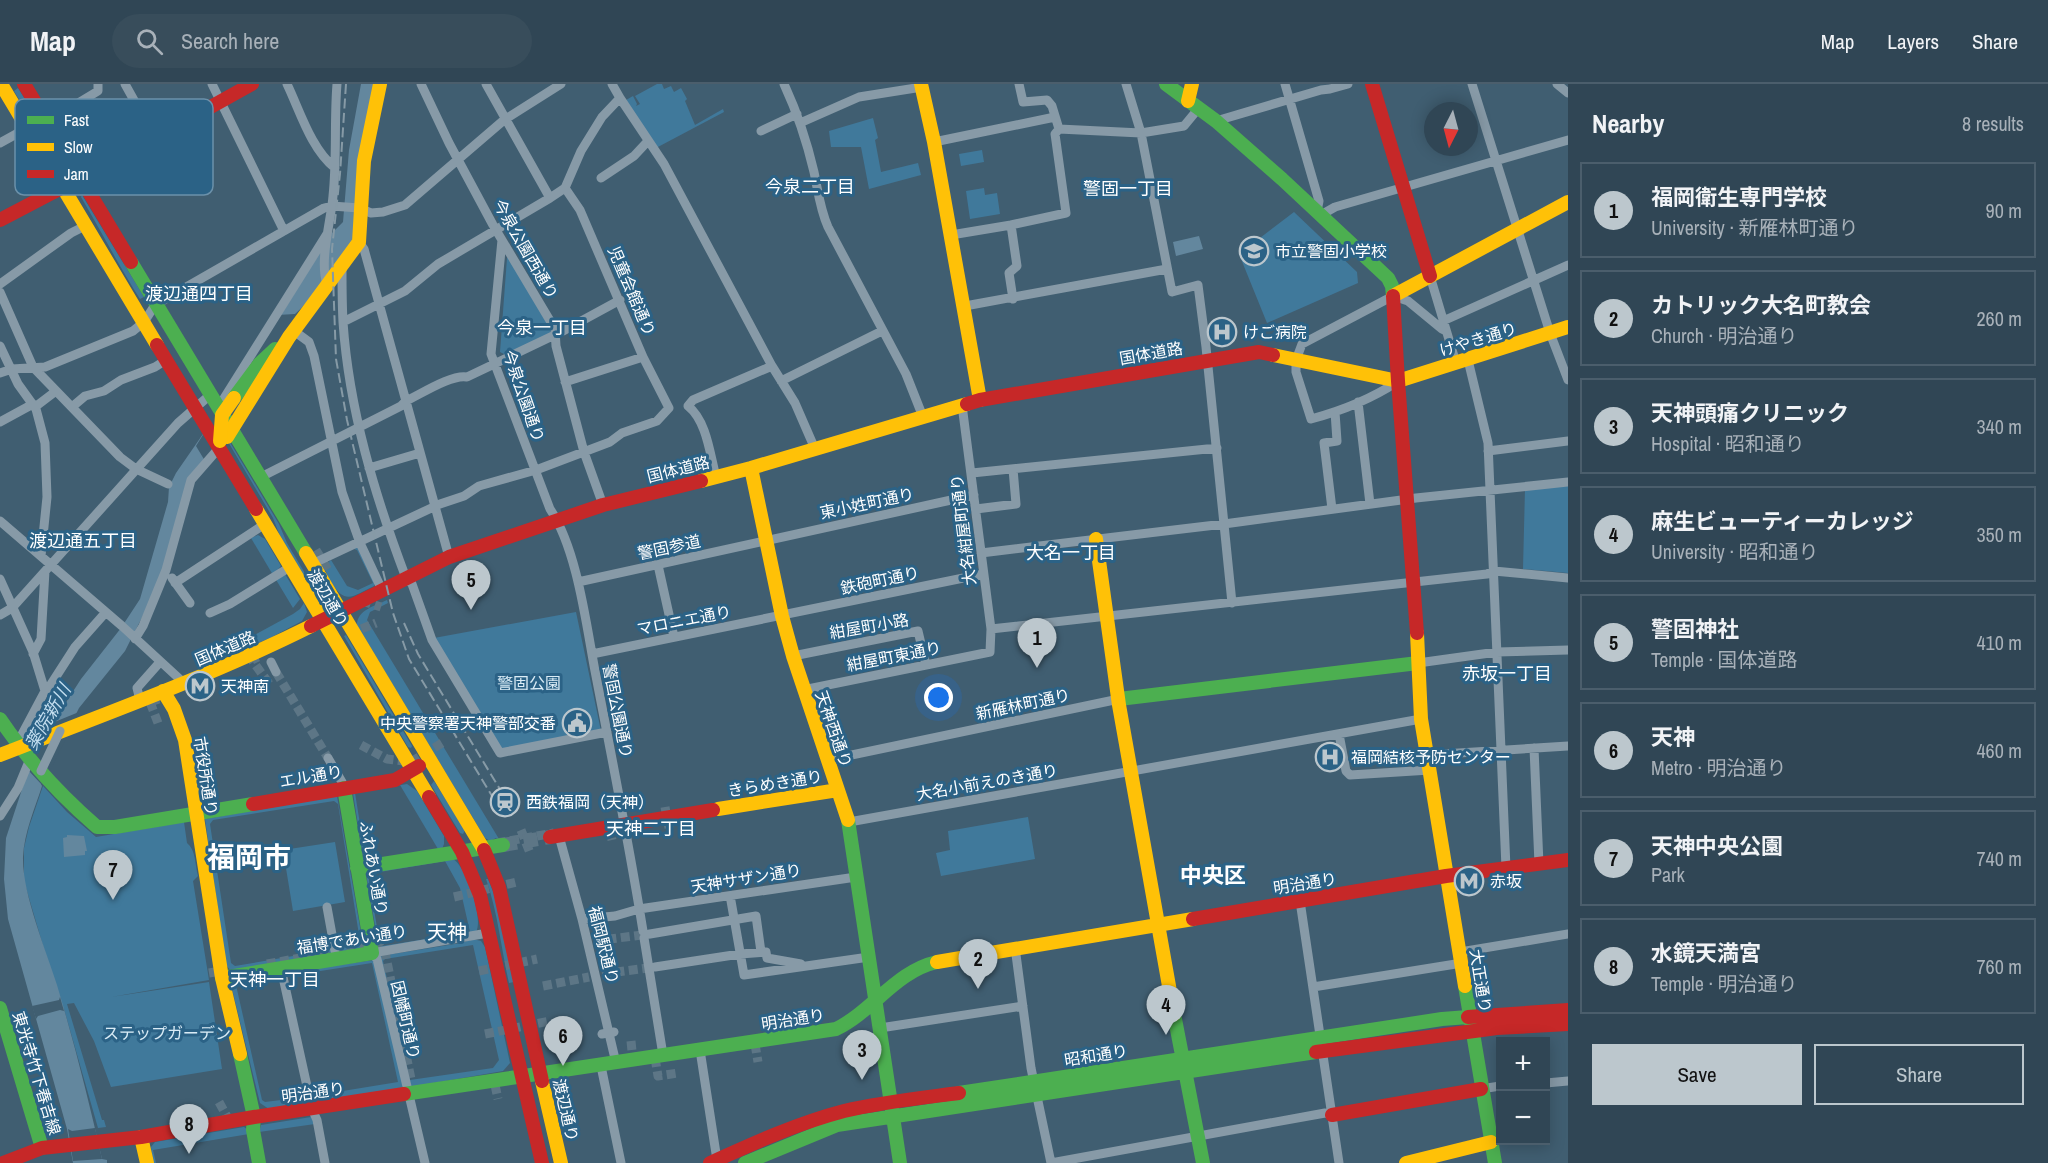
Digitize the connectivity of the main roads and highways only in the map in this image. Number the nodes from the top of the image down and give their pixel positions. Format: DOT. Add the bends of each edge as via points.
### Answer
graph roads {
  1 [pos="24,84"];
  2 [pos="252,84"];
  3 [pos="380,84"];
  4 [pos="1166,84"];
  5 [pos="1192,84"];
  6 [pos="1372,84"];
  7 [pos="2,85"];
  8 [pos="922,86"];
  9 [pos="33,99"];
  10 [pos="213,105"];
  11 [pos="1193,105"];
  12 [pos="15,107"];
  13 [pos="48,195"];
  14 [pos="66,195"];
  15 [pos="90,195"];
  16 [pos="1568,202"];
  17 [pos="0,220"];
  18 [pos="1430,276"];
  19 [pos="1393,296"];
  20 [pos="1568,327"];
  21 [pos="1398,381"];
  22 [pos="980,400"];
  23 [pos="224,418"];
  24 [pos="219,444"];
  25 [pos="751,468"];
  26 [pos="1096,539"];
  27 [pos="339,611"];
  28 [pos="321,620"];
  29 [pos="1418,663"];
  30 [pos="163,691"];
  31 [pos="1119,699"];
  32 [pos="0,719"];
  33 [pos="19,747"];
  34 [pos="0,755"];
  35 [pos="429,761"];
  36 [pos="412,770"];
  37 [pos="343,785"];
  38 [pos="838,790"];
  39 [pos="196,813"];
  40 [pos="554,836"];
  41 [pos="503,845"];
  42 [pos="483,848"];
  43 [pos="462,852"];
  44 [pos="1568,860"];
  45 [pos="357,868"];
  46 [pos="1446,876"];
  47 [pos="1158,923"];
  48 [pos="372,953"];
  49 [pos="222,978"];
  50 [pos="876,1002"];
  51 [pos="0,1008"];
  52 [pos="1568,1010"];
  53 [pos="1471,1016"];
  54 [pos="1568,1024"];
  55 [pos="1473,1032"];
  56 [pos="1321,1044"];
  57 [pos="1184,1065"];
  58 [pos="541,1075"];
  59 [pos="521,1077"];
  60 [pos="1481,1089"];
  61 [pos="891,1110"];
  62 [pos="1332,1115"];
  63 [pos="254,1117"];
  64 [pos="141,1137"];
  65 [pos="1491,1142"];
  66 [pos="42,1148"];
  67 [pos="714,1161"];
  68 [pos="750,1162"];
  69 [pos="4,1163"];
  70 [pos="147,1163"];
  71 [pos="259,1163"];
  72 [pos="542,1163"];
  73 [pos="561,1163"];
  74 [pos="900,1163"];
  75 [pos="1203,1163"];
  76 [pos="1406,1163"];
  77 [pos="1495,1163"];
  1 -- 9 [label="main road, 渡辺通り"];
  2 -- 10 [label="main road"];
  3 -- 23 [label="main road, bridge" via="364,161 359,242 288,337 260,363"];
  4 -- 11 [label="main road"];
  5 -- 11 [label="main road"];
  6 -- 18 [label="main road"];
  7 -- 12 [label="main road, 渡辺通り"];
  8 -- 22 [label="main road"];
  11 -- 19 [label="main road" via="1216,121 1388,278"];
  13 -- 17 [label="main road"];
  14 -- 24 [label="main road, 渡辺通り"];
  15 -- 23 [label="main road, 渡辺通り"];
  16 -- 18 [label="main road"];
  18 -- 19 [label="main road"];
  19 -- 21 [label="main road, 大正通り"];
  20 -- 21 [label="main road, けやき通り"];
  21 -- 22 [label="main road, 国体道路" via="1258,352"];
  21 -- 29 [label="main road, 大正通り"];
  22 -- 25 [label="main road, 国体道路"];
  23 -- 24 [label="main road, bridge"];
  23 -- 27 [label="main road, 渡辺通り"];
  24 -- 28 [label="main road, 渡辺通り"];
  25 -- 27 [label="main road, 国体道路" via="603,505 449,557"];
  25 -- 38 [label="main road, 天神西通り" via="782,616"];
  26 -- 31 [label="main road"];
  27 -- 28 [label="main road, 国体道路"];
  27 -- 35 [label="main road, 渡辺通り"];
  28 -- 30 [label="main road, 国体道路" via="259,652"];
  28 -- 36 [label="main road, 渡辺通り"];
  29 -- 31 [label="main road"];
  29 -- 46 [label="main road, 大正通り" via="1422,719"];
  30 -- 33 [label="main road, 国体道路"];
  30 -- 39 [label="main road, 市役所通り" via="185,740"];
  31 -- 47 [label="main road"];
  32 -- 33 [label="main road"];
  33 -- 34 [label="main road, 国体道路"];
  33 -- 39 [label="main road, エル通り" via="97,827"];
  35 -- 36 [label="main road, エル通り"];
  35 -- 42 [label="main road, 渡辺通り"];
  36 -- 37 [label="main road, エル通り" via="395,780"];
  36 -- 43 [label="main road, 渡辺通り"];
  37 -- 39 [label="main road, エル通り"];
  37 -- 45 [label="main road, ふれあい通り"];
  38 -- 40 [label="main road, きらめき通り"];
  38 -- 50 [label="main road, 天神西通り" via="849,822"];
  39 -- 49 [label="main road, 市役所通り"];
  41 -- 42 [label="main road"];
  42 -- 43 [label="main road"];
  42 -- 58 [label="main road, 渡辺通り" via="499,887"];
  43 -- 45 [label="main road"];
  43 -- 59 [label="main road, 渡辺通り" via="480,895"];
  44 -- 46 [label="main road, 明治通り"];
  45 -- 48 [label="main road, ふれあい通り"];
  46 -- 47 [label="main road, 明治通り"];
  46 -- 53 [label="main road, 大正通り"];
  47 -- 50 [label="main road, 明治通り" via="935,962 915,969"];
  47 -- 57 [label="main road"];
  48 -- 49 [label="main road, 福博であい通り"];
  49 -- 63 [label="main road, 市役所通り"];
  50 -- 58 [label="main road, 明治通り" via="849,1024 836,1029"];
  50 -- 61 [label="main road, 天神西通り"];
  51 -- 66 [label="main road, 東光寺竹下春吉線"];
  52 -- 53 [label="main road, 昭和通り"];
  53 -- 55 [label="main road, 大正通り"];
  53 -- 56 [label="main road, 昭和通り"];
  54 -- 55 [label="main road, 昭和通り"];
  55 -- 56 [label="main road, 昭和通り" via="1396,1042"];
  55 -- 60 [label="main road, 大正通り"];
  56 -- 57 [label="main road, 昭和通り"];
  57 -- 61 [label="main road, 昭和通り"];
  57 -- 75 [label="main road"];
  58 -- 59 [label="main road, 明治通り"];
  58 -- 73 [label="main road, 渡辺通り"];
  59 -- 63 [label="main road, 明治通り"];
  59 -- 72 [label="main road, 渡辺通り"];
  60 -- 62 [label="main road"];
  60 -- 65 [label="main road, 大正通り"];
  61 -- 67 [label="main road, 昭和通り" via="836,1112"];
  61 -- 68 [label="main road, 昭和通り" via="837,1125"];
  61 -- 74 [label="main road, 天神西通り"];
  63 -- 64 [label="main road, 明治通り"];
  63 -- 71 [label="main road, 市役所通り"];
  64 -- 66 [label="main road, 明治通り"];
  64 -- 70 [label="main road"];
  65 -- 76 [label="main road"];
  65 -- 77 [label="main road, 大正通り"];
  66 -- 69 [label="main road, 明治通り"];
}
